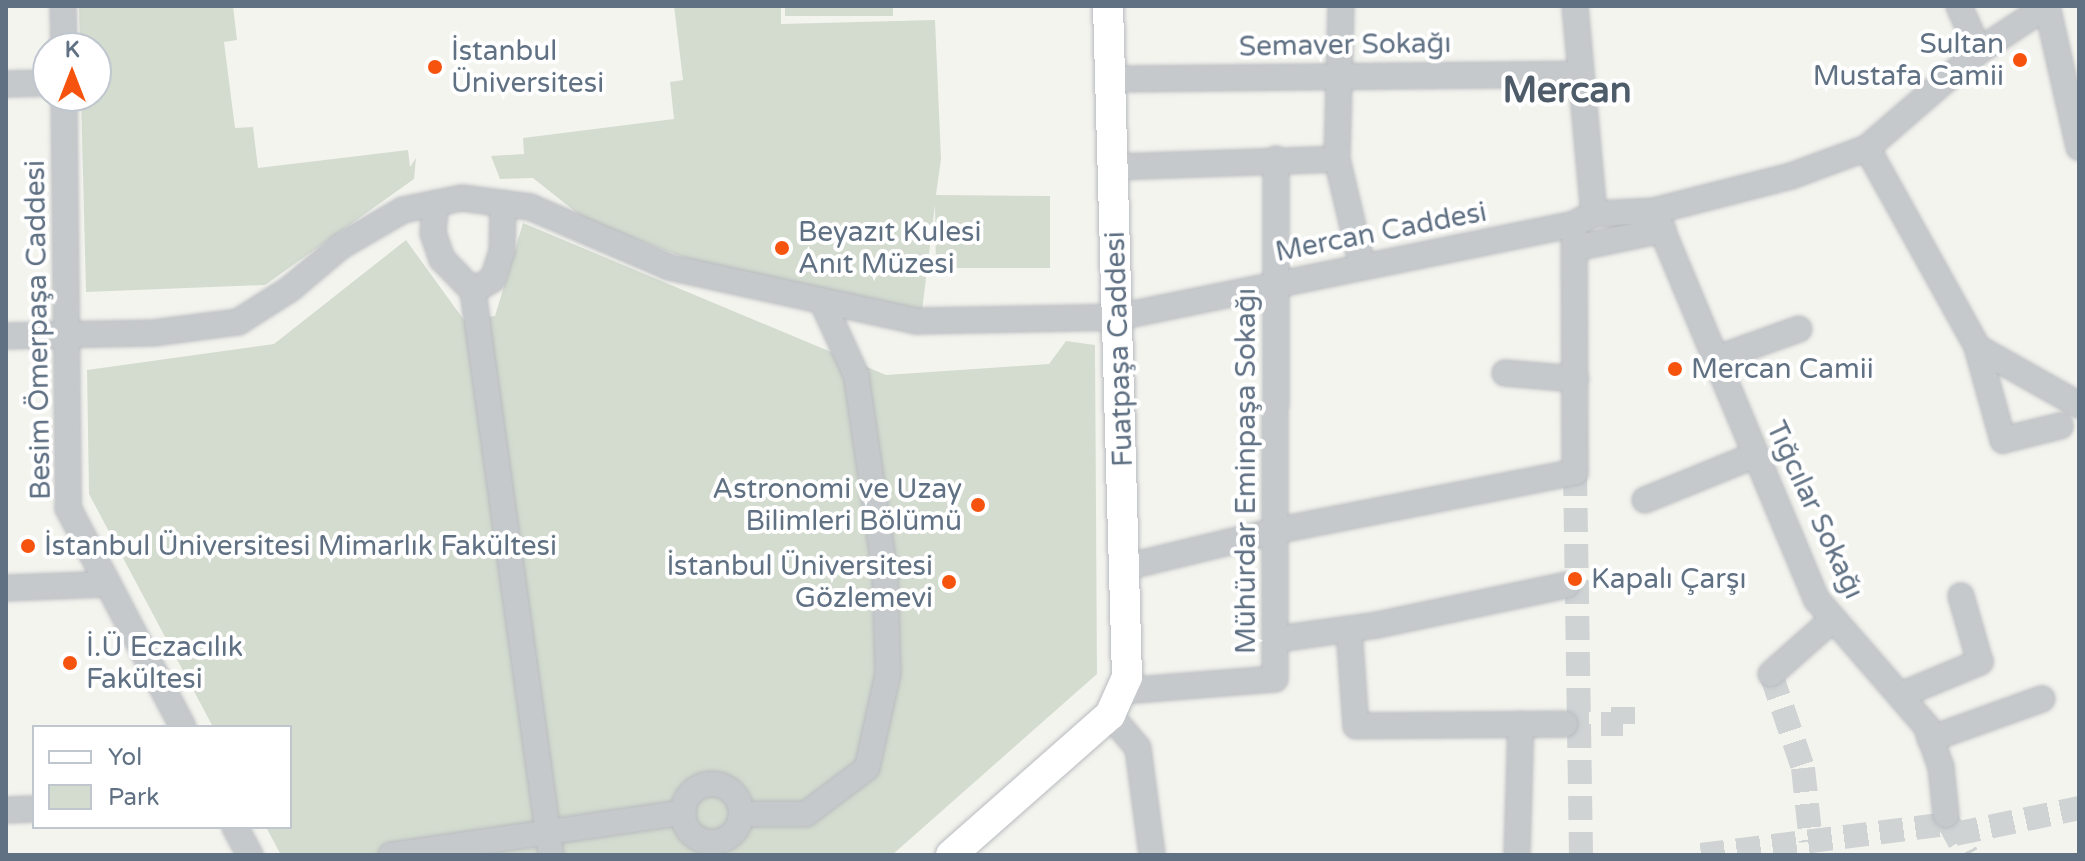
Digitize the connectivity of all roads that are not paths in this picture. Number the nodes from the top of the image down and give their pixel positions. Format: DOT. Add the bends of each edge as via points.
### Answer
graph roads {
  1 [pos="63,6"];
  2 [pos="1108,6"];
  3 [pos="1341,6"];
  4 [pos="1575,6"];
  5 [pos="1959,6"];
  6 [pos="2047,6"];
  7 [pos="64,32"];
  8 [pos="1979,51"];
  9 [pos="1338,74"];
  10 [pos="1579,74"];
  11 [pos="1112,79"];
  12 [pos="32,83"];
  13 [pos="6,84"];
  14 [pos="64,112"];
  15 [pos="2079,147"];
  16 [pos="1867,148"];
  17 [pos="1276,159"];
  18 [pos="1337,159"];
  19 [pos="1113,167"];
  20 [pos="436,203"];
  21 [pos="503,203"];
  22 [pos="1659,220"];
  23 [pos="1581,229"];
  24 [pos="1362,265"];
  25 [pos="1277,283"];
  26 [pos="473,291"];
  27 [pos="823,303"];
  28 [pos="1118,317"];
  29 [pos="1799,329"];
  30 [pos="6,336"];
  31 [pos="66,337"];
  32 [pos="1977,347"];
  33 [pos="1718,358"];
  34 [pos="1505,373"];
  35 [pos="1576,379"];
  36 [pos="2079,405"];
  37 [pos="2060,426"];
  38 [pos="1755,455"];
  39 [pos="1645,500"];
  40 [pos="1275,531"];
  41 [pos="1126,567"];
  42 [pos="108,584"];
  43 [pos="1567,585"];
  44 [pos="6,588"];
  45 [pos="1961,596"];
  46 [pos="1832,620"];
  47 [pos="1349,629"];
  48 [pos="1278,639"];
  49 [pos="1771,674"];
  50 [pos="1901,695"];
  51 [pos="2042,699"];
  52 [pos="1116,703"];
  53 [pos="1521,724"];
  54 [pos="1565,724"];
  55 [pos="182,725"];
  56 [pos="1930,739"];
  57 [pos="32,809"];
  58 [pos="6,810"];
  59 [pos="684,812"];
  60 [pos="741,814"];
  61 [pos="1946,815"];
  62 [pos="236,829"];
  63 [pos="549,845"];
  64 [pos="715,848"];
  65 [pos="250,855"];
  66 [pos="391,855"];
  67 [pos="951,855"];
  68 [pos="1152,855"];
  69 [pos="1517,855"];
  1 -- 7 [label="street"];
  2 -- 11 [label="main road, Fuatpaşa Caddesi"];
  3 -- 9 [label="street"];
  4 -- 10 [label="street"];
  5 -- 8 [label="street"];
  6 -- 8 [label="street"];
  6 -- 15 [label="street"];
  8 -- 16 [label="street"];
  9 -- 10 [label="street, Semaver Sokağı"];
  9 -- 11 [label="street, Semaver Sokağı"];
  9 -- 18 [label="street"];
  10 -- 23 [label="street"];
  11 -- 19 [label="main road, Fuatpaşa Caddesi"];
  12 -- 13 [label="street"];
  14 -- 31 [label="street, Besim Ömerpaşa Caddesi"];
  16 -- 22 [label="street"];
  16 -- 32 [label="street"];
  17 -- 18 [label="street"];
  17 -- 19 [label="street"];
  17 -- 25 [label="street, Mühürdar Eminpaşa Sokağı"];
  18 -- 24 [label="street"];
  19 -- 28 [label="main road, Fuatpaşa Caddesi"];
  20 -- 21 [label="street, Mercan Caddesi" via="462,198"];
  20 -- 26 [label="street" via="433,233 442,259"];
  20 -- 31 [label="street, Mercan Caddesi" via="403,210 341,246 238,322"];
  21 -- 26 [label="street" via="502,252 493,279"];
  21 -- 27 [label="street, Mercan Caddesi" via="573,222 669,267"];
  22 -- 23 [label="street"];
  22 -- 23 [label="street, Mercan Caddesi"];
  22 -- 33 [label="street, Tığcılar Sokağı"];
  23 -- 24 [label="street, Mercan Caddesi"];
  23 -- 35 [label="street"];
  24 -- 25 [label="street, Mercan Caddesi"];
  25 -- 28 [label="street, Mercan Caddesi"];
  25 -- 40 [label="street, Mühürdar Eminpaşa Sokağı"];
  26 -- 63 [label="street"];
  27 -- 28 [label="street, Mercan Caddesi" via="917,321"];
  27 -- 60 [label="street" via="856,375 885,573 888,673 867,768 806,814"];
  28 -- 41 [label="main road, Fuatpaşa Caddesi"];
  29 -- 33 [label="street"];
  30 -- 31 [label="street, Mercan Caddesi"];
  31 -- 42 [label="street, Besim Ömerpaşa Caddesi" via="68,508"];
  32 -- 36 [label="street"];
  32 -- 37 [label="street" via="2003,440"];
  33 -- 38 [label="street, Tığcılar Sokağı"];
  34 -- 35 [label="street"];
  35 -- 40 [label="street" via="1575,472"];
  38 -- 39 [label="street"];
  38 -- 46 [label="street, Tığcılar Sokağı" via="1817,600"];
  40 -- 41 [label="street"];
  40 -- 48 [label="street, Mühürdar Eminpaşa Sokağı"];
  41 -- 52 [label="main road, Fuatpaşa Caddesi" via="1129,660"];
  42 -- 44 [label="street"];
  42 -- 55 [label="street, Besim Ömerpaşa Caddesi"];
  43 -- 47 [label="street"];
  45 -- 50 [label="street" via="1980,662"];
  46 -- 49 [label="street"];
  46 -- 50 [label="street, Tığcılar Sokağı"];
  47 -- 48 [label="street"];
  47 -- 53 [label="street" via="1356,726"];
  48 -- 52 [label="street, Mühürdar Eminpaşa Sokağı" via="1275,679"];
  50 -- 56 [label="street, Tığcılar Sokağı"];
  51 -- 56 [label="street"];
  52 -- 67 [label="main road"];
  52 -- 68 [label="street" via="1138,748"];
  53 -- 54 [label="street"];
  53 -- 69 [label="street"];
  56 -- 61 [label="street, Tığcılar Sokağı" via="1941,767"];
  57 -- 58 [label="street"];
  59 -- 60 [label="street" via="692,794 716,785 733,793"];
  59 -- 63 [label="street"];
  59 -- 64 [label="street" via="691,833"];
  60 -- 64 [label="street" via="730,836"];
  62 -- 65 [label="street"];
  63 -- 66 [label="street"];
}
